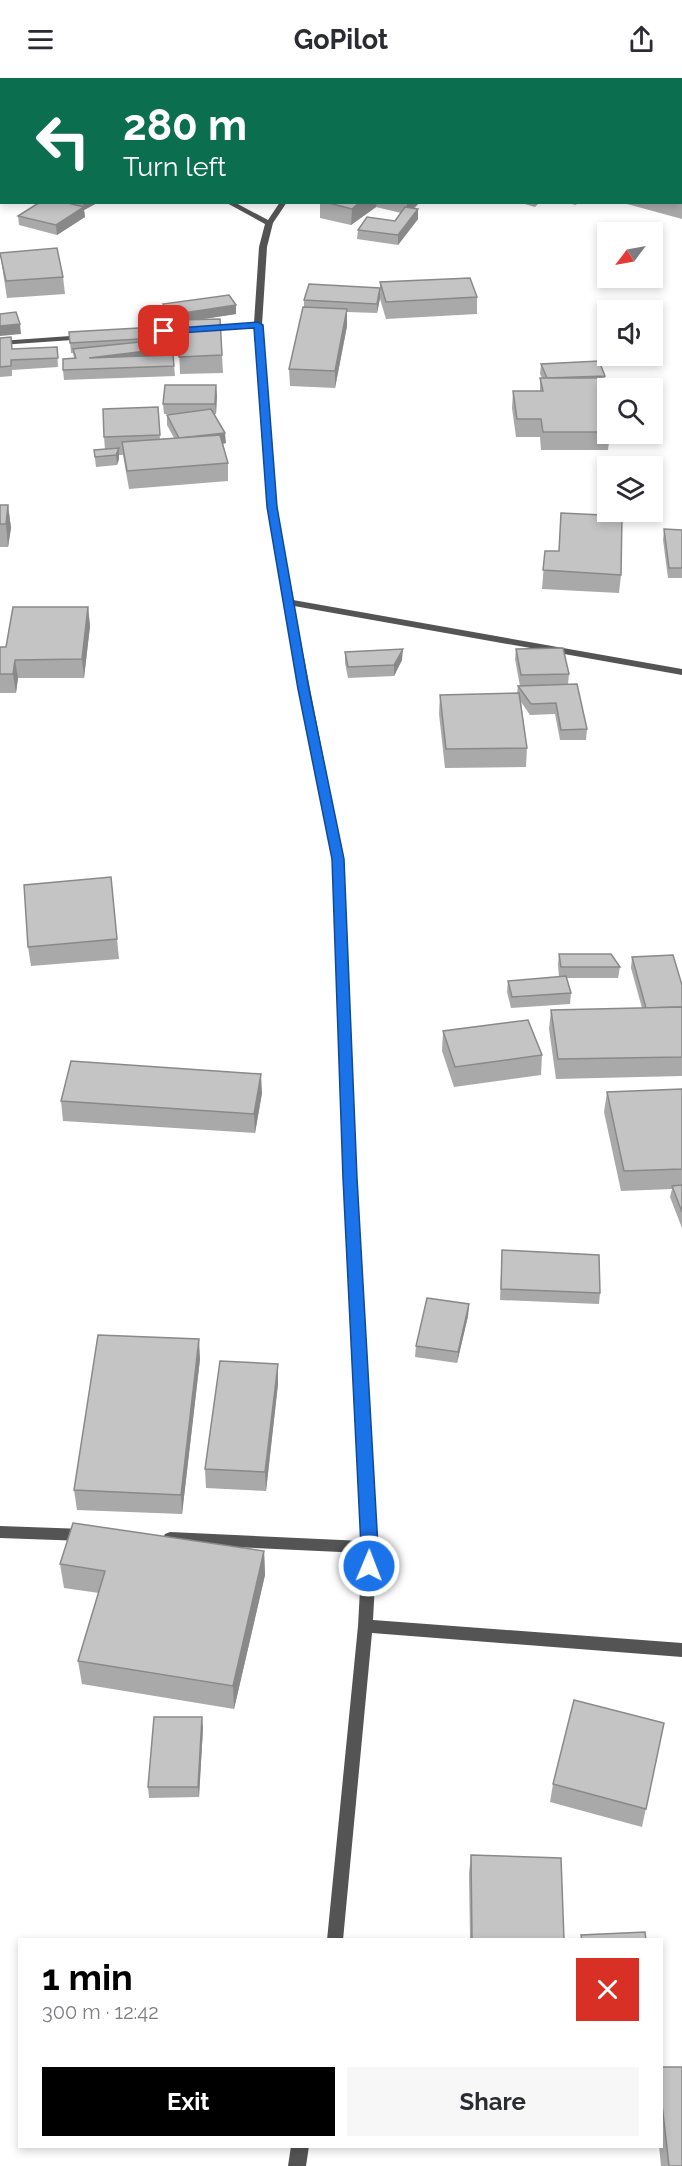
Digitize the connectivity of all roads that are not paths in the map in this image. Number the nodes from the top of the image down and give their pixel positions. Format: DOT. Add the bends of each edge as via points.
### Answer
graph roads {
  1 [pos="232,204"];
  2 [pos="283,204"];
  3 [pos="269,223"];
  4 [pos="258,325"];
  5 [pos="153,332"];
  6 [pos="94,336"];
  7 [pos="0,343"];
  8 [pos="288,602"];
  9 [pos="682,672"];
  10 [pos="0,1532"];
  11 [pos="95,1535"];
  12 [pos="155,1538"];
  13 [pos="370,1547"];
  14 [pos="365,1626"];
  15 [pos="682,1650"];
  16 [pos="335,1938"];
  17 [pos="300,2148"];
  18 [pos="297,2166"];
  1 -- 3 [label="street"];
  2 -- 3 [label="street"];
  3 -- 4 [label="street" via="263,247"];
  4 -- 5 [label="street"];
  4 -- 8 [label="street" via="272,507"];
  6 -- 7 [label="street"];
  8 -- 9 [label="street"];
  8 -- 13 [label="street" via="338,859"];
  10 -- 11 [label="street"];
  12 -- 13 [label="street"];
  13 -- 14 [label="street"];
  14 -- 15 [label="street"];
  14 -- 16 [label="street"];
  17 -- 18 [label="street"];
}
